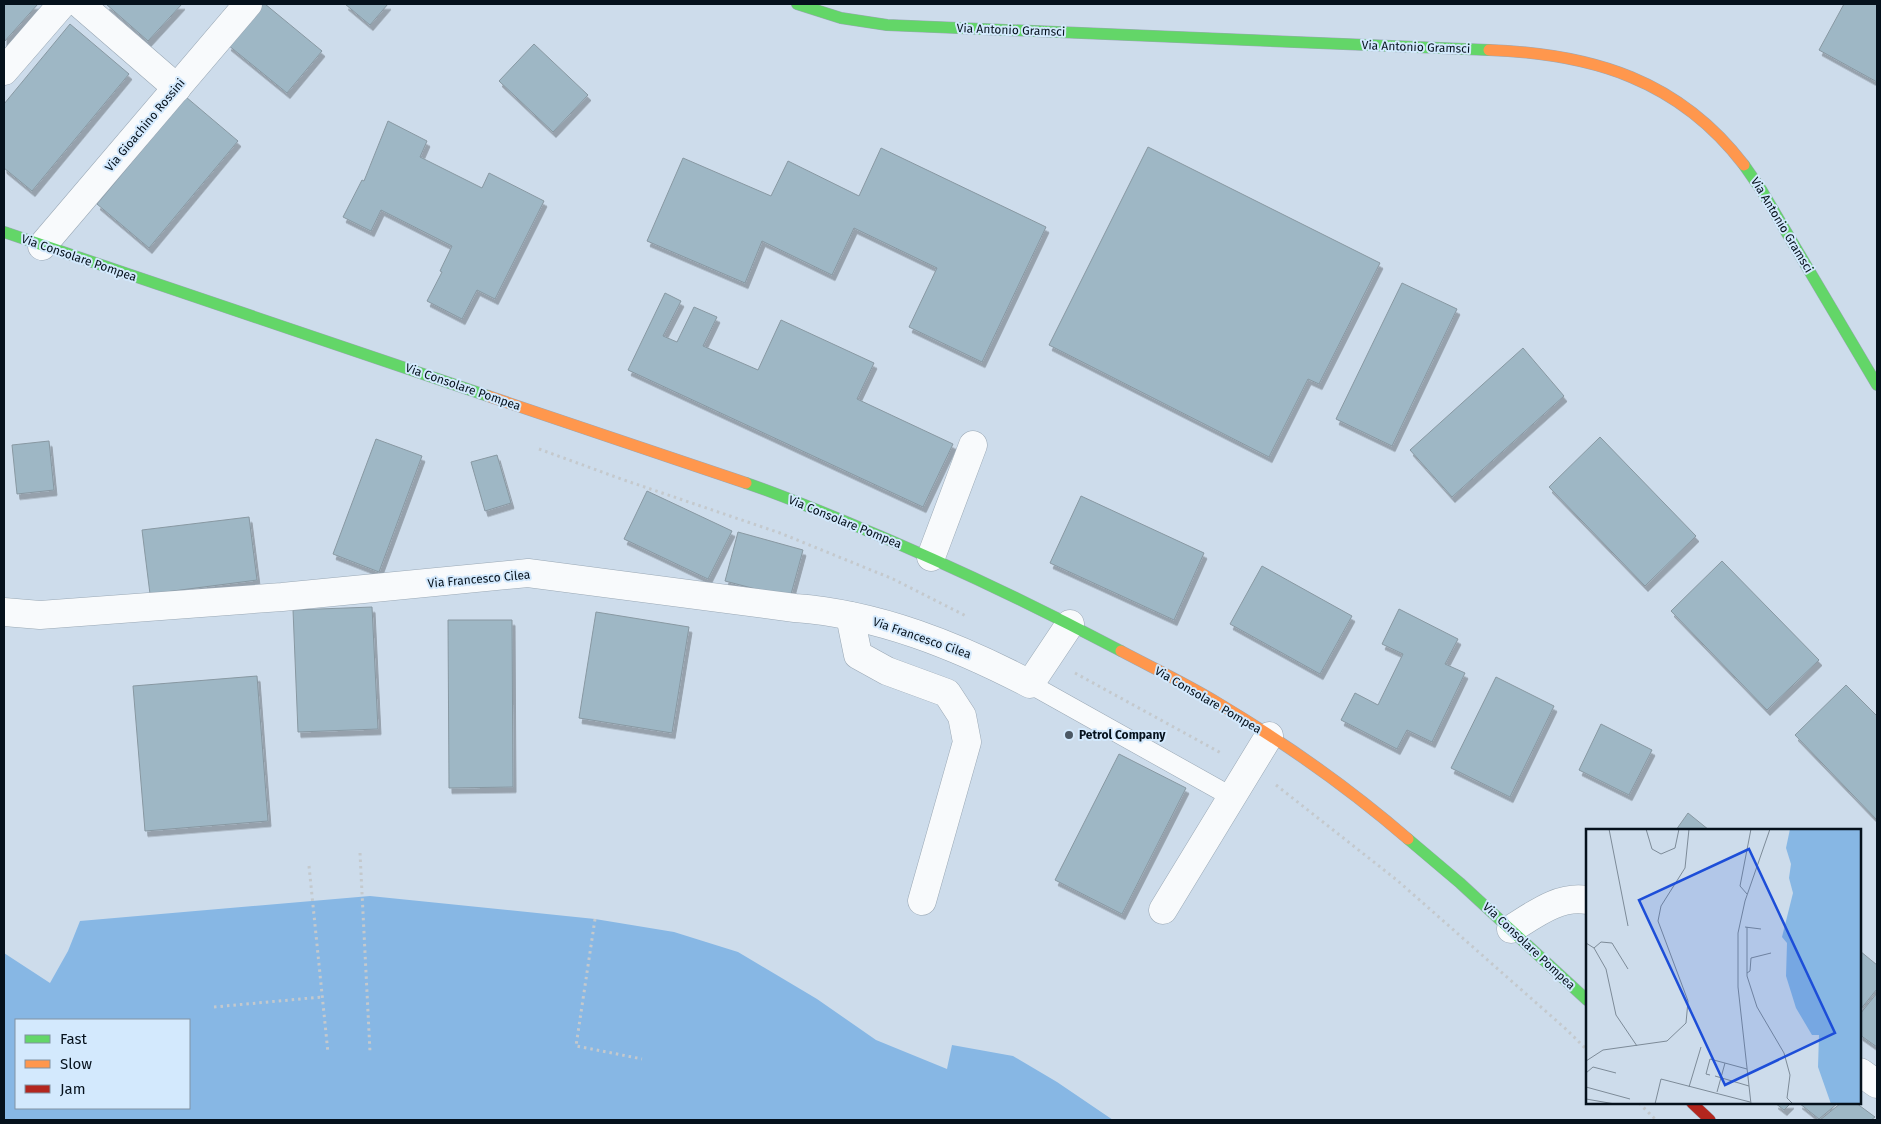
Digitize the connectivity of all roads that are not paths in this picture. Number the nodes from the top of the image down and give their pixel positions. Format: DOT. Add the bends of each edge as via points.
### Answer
graph roads {
  1 [pos="62,4"];
  2 [pos="80,4"];
  3 [pos="248,4"];
  4 [pos="797,4"];
  5 [pos="4,72"];
  6 [pos="177,88"];
  7 [pos="4,232"];
  8 [pos="42,246"];
  9 [pos="1877,386"];
  10 [pos="973,445"];
  11 [pos="931,557"];
  12 [pos="4,612"];
  13 [pos="850,616"];
  14 [pos="1070,624"];
  15 [pos="1030,684"];
  16 [pos="1269,736"];
  17 [pos="1232,797"];
  18 [pos="1586,900"];
  19 [pos="922,902"];
  20 [pos="1163,910"];
  21 [pos="1511,929"];
  22 [pos="1586,999"];
  23 [pos="1861,1073"];
  24 [pos="1877,1084"];
  25 [pos="1693,1104"];
  26 [pos="1710,1120"];
  1 -- 5 [label="street"];
  2 -- 6 [label="street"];
  3 -- 6 [label="street, Via Gioachino Rossini"];
  4 -- 9 [label="main road, Via Antonio Gramsci" via="848,19 887,25 1518,51 1566,57 1629,76 1682,106 1706,124 1745,166"];
  6 -- 8 [label="street, Via Gioachino Rossini"];
  7 -- 8 [label="main road, Via Consolare Pompea"];
  8 -- 11 [label="main road, Via Consolare Pompea" via="772,492"];
  10 -- 11 [label="street"];
  11 -- 14 [label="main road, Via Consolare Pompea"];
  12 -- 13 [label="street, Via Francesco Cilea" via="40,616 282,598 528,573 826,610"];
  13 -- 15 [label="street, Via Francesco Cilea" via="884,623 981,658"];
  13 -- 19 [label="street" via="858,654 887,671 946,694 962,716 967,742"];
  14 -- 15 [label="street"];
  14 -- 16 [label="main road, Via Consolare Pompea" via="1218,703"];
  15 -- 17 [label="lane"];
  16 -- 17 [label="street"];
  16 -- 21 [label="main road, Via Consolare Pompea" via="1364,802"];
  17 -- 20 [label="street"];
  18 -- 21 [label="street" via="1556,902"];
  21 -- 22 [label="main road, Via Consolare Pompea"];
  23 -- 24 [label="street"];
  25 -- 26 [label="main road"];
}
